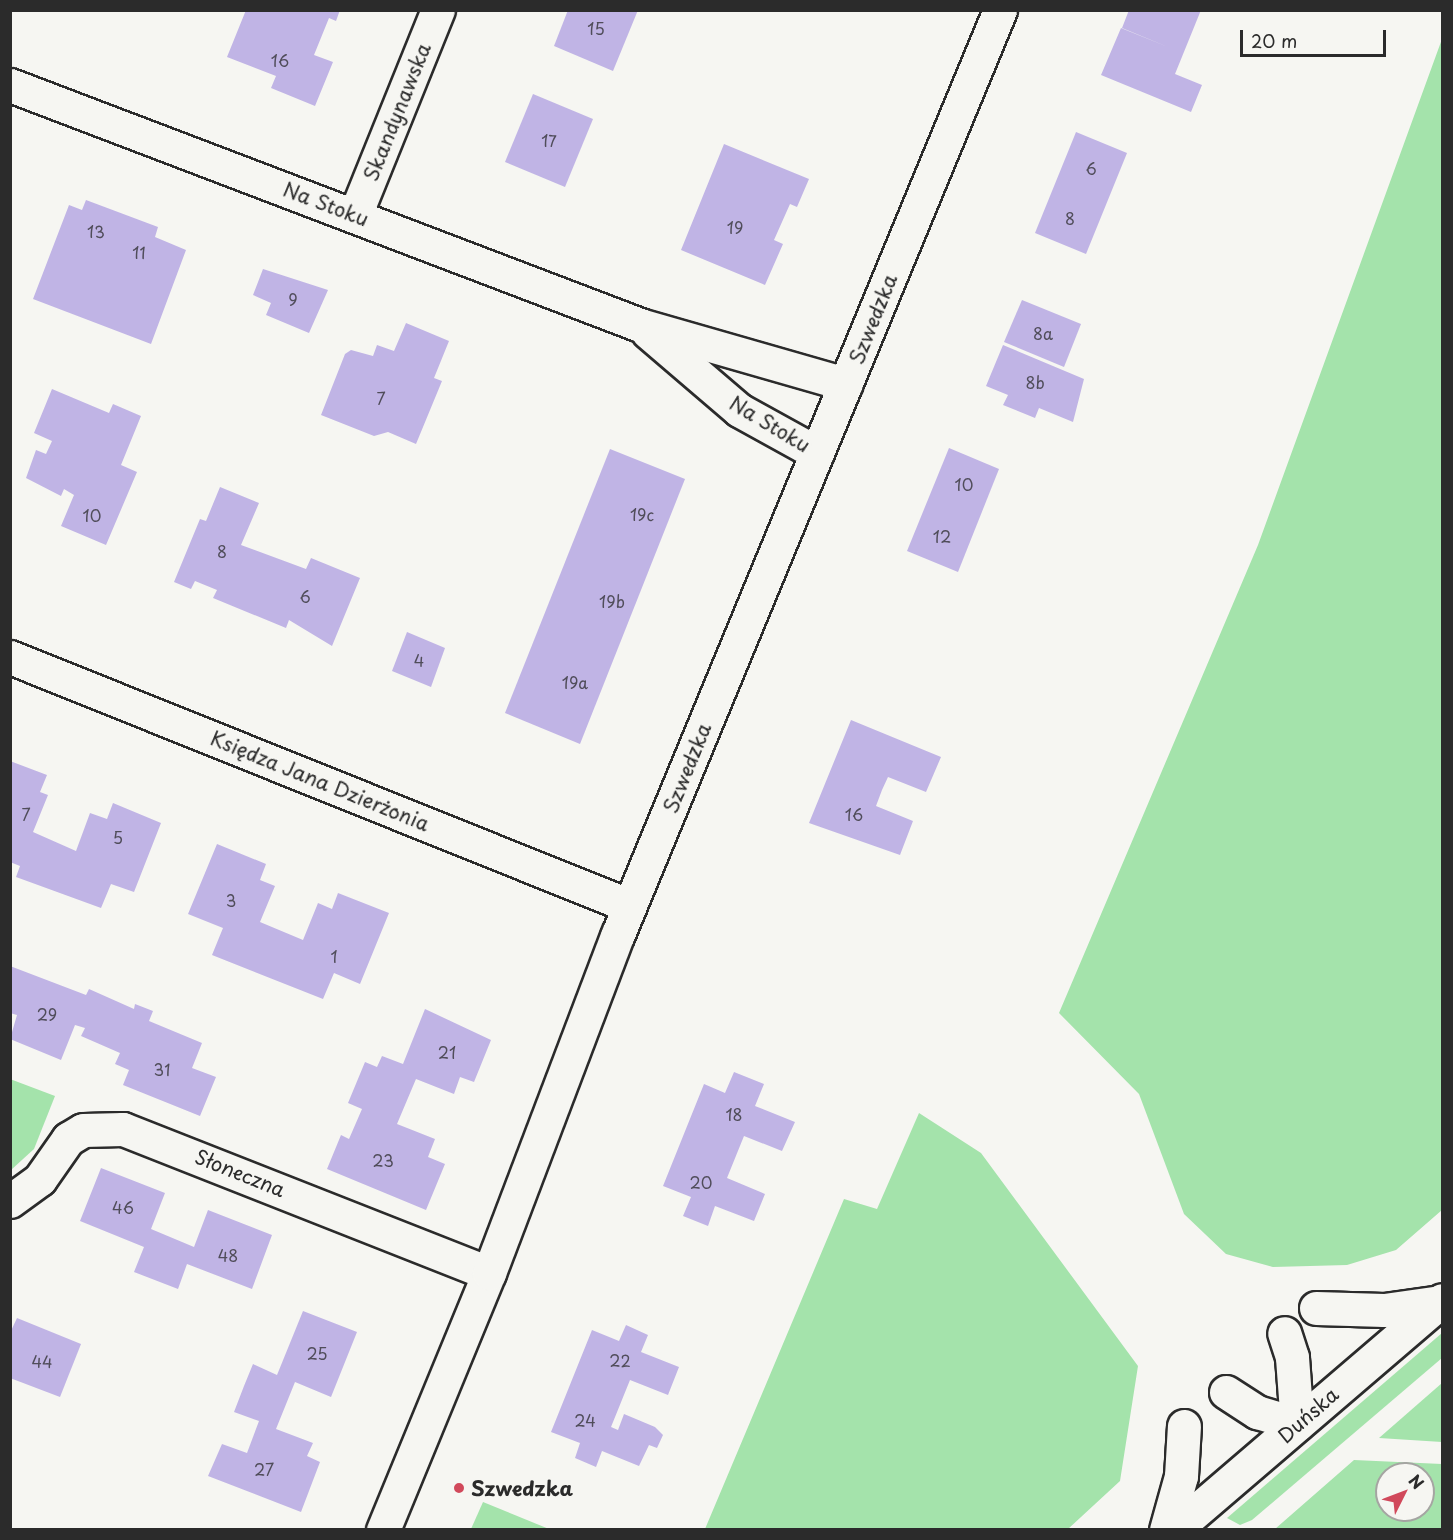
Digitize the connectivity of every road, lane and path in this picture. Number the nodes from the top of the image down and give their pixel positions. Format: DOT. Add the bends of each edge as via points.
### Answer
graph roads {
  1 [pos="438,10"];
  2 [pos="1000,10"];
  3 [pos="10,85"];
  4 [pos="355,214"];
  5 [pos="640,325"];
  6 [pos="846,384"];
  7 [pos="817,453"];
  8 [pos="10,657"];
  9 [pos="630,906"];
  10 [pos="10,1201"];
  11 [pos="489,1272"];
  12 [pos="1441,1301"];
  13 [pos="1316,1308"];
  14 [pos="1284,1333"];
  15 [pos="1226,1392"];
  16 [pos="1297,1424"];
  17 [pos="1184,1426"];
  18 [pos="382,1530"];
  19 [pos="1166,1530"];
  20 [pos="1174,1530"];
  1 -- 4 [label="street, Skandynawska"];
  2 -- 6 [label="street, Szwedzka"];
  3 -- 4 [label="street, Na Stoku"];
  4 -- 5 [label="street, Na Stoku"];
  5 -- 6 [label="street, Na Stoku"];
  5 -- 7 [label="street, Na Stoku" via="739,410"];
  6 -- 7 [label="street, Szwedzka"];
  7 -- 9 [label="street, Szwedzka"];
  8 -- 9 [label="street, Księdza Jana Dzierżonia"];
  9 -- 11 [label="street, Szwedzka"];
  10 -- 11 [label="street, Słoneczna" via="40,1179 68,1139 83,1130 123,1129"];
  11 -- 18 [label="street, Szwedzka"];
  12 -- 13 [label="street" via="1384,1310"];
  12 -- 16 [label="street, Duńska"];
  14 -- 16 [label="street" via="1292,1357"];
  15 -- 16 [label="street" via="1257,1412"];
  16 -- 20 [label="street, Duńska"];
  17 -- 19 [label="street" via="1180,1483"];
}
